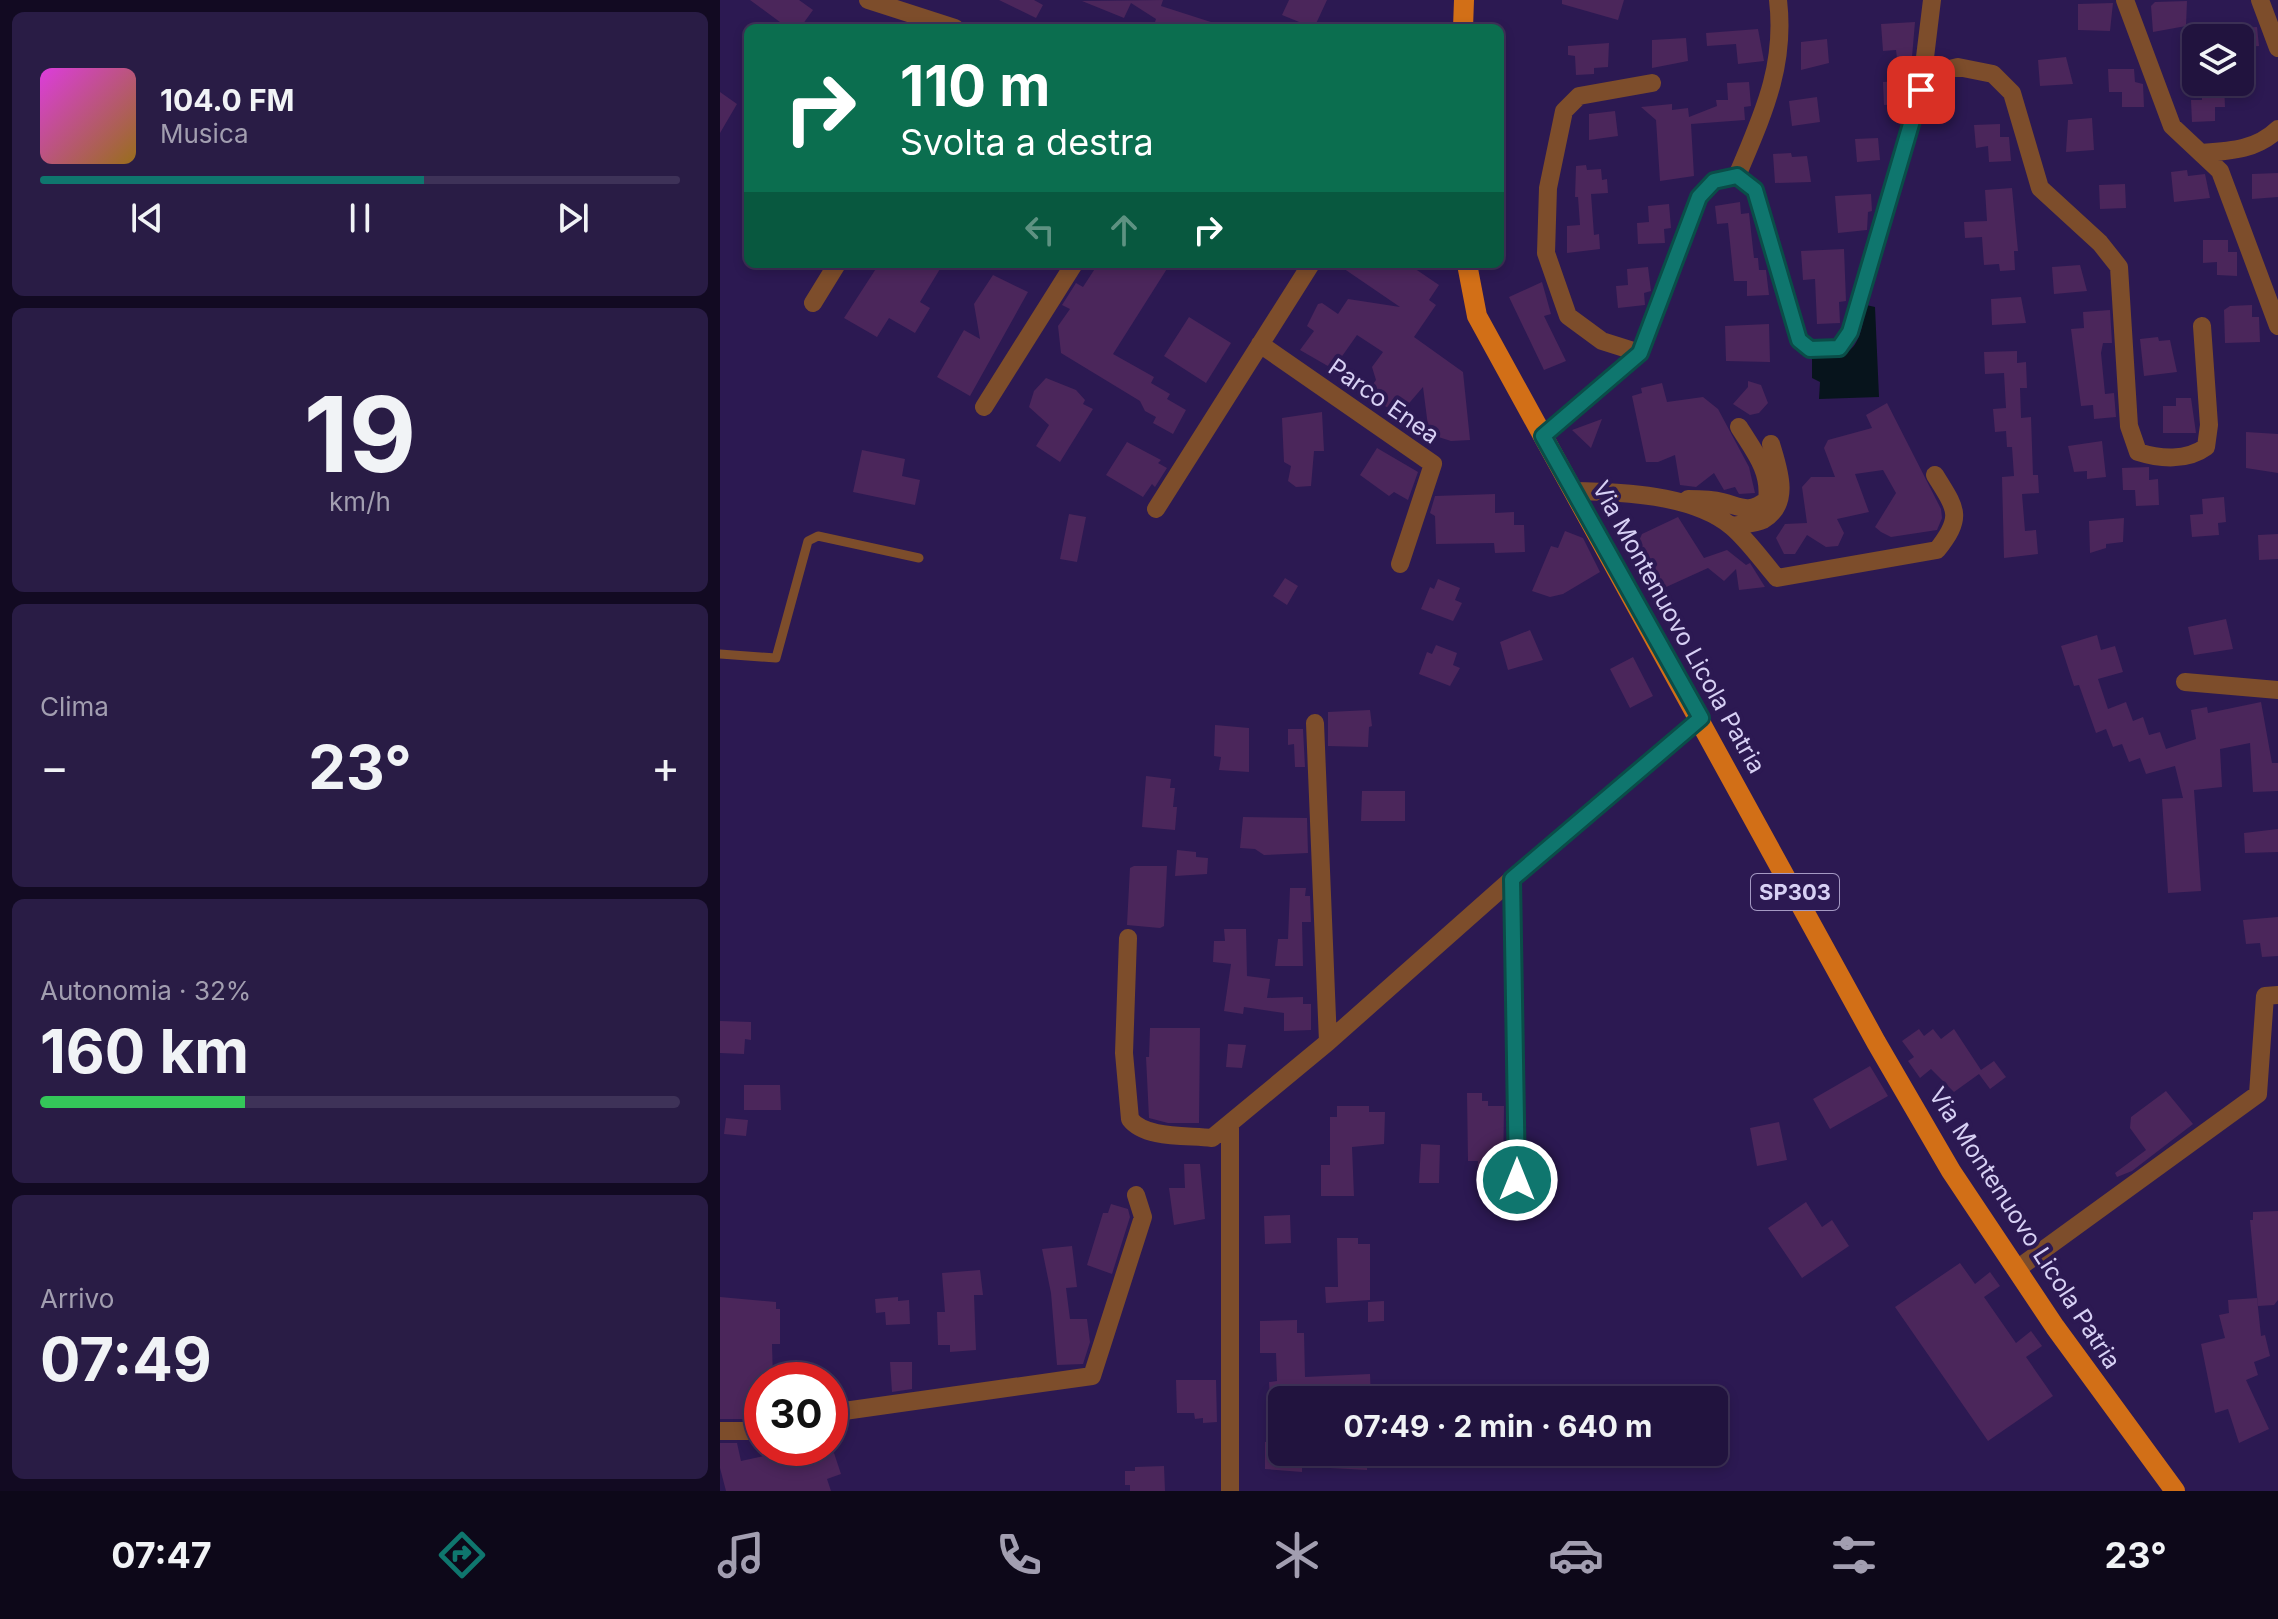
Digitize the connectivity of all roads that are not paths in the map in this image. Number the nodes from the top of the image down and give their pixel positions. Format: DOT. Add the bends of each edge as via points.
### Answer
graph roads {
  1 [pos="868,0"];
  2 [pos="1464,0"];
  3 [pos="1778,0"];
  4 [pos="1932,0"];
  5 [pos="2125,0"];
  6 [pos="2260,0"];
  7 [pos="890,2"];
  8 [pos="945,24"];
  9 [pos="1463,24"];
  10 [pos="2278,48"];
  11 [pos="1652,83"];
  12 [pos="1921,90"];
  13 [pos="2278,129"];
  14 [pos="2201,153"];
  15 [pos="1737,176"];
  16 [pos="835,268"];
  17 [pos="1071,268"];
  18 [pos="1308,268"];
  19 [pos="1468,268"];
  20 [pos="813,303"];
  21 [pos="2202,326"];
  22 [pos="2278,326"];
  23 [pos="1260,344"];
  24 [pos="1640,353"];
  25 [pos="984,407"];
  26 [pos="1739,427"];
  27 [pos="1543,436"];
  28 [pos="1771,444"];
  29 [pos="1935,475"];
  30 [pos="1573,491"];
  31 [pos="1672,502"];
  32 [pos="1156,509"];
  33 [pos="1731,526"];
  34 [pos="919,558"];
  35 [pos="1400,564"];
  36 [pos="720,654"];
  37 [pos="2185,682"];
  38 [pos="2278,690"];
  39 [pos="1701,718"];
  40 [pos="1315,723"];
  41 [pos="1512,879"];
  42 [pos="1128,938"];
  43 [pos="2278,995"];
  44 [pos="1328,1042"];
  45 [pos="1230,1123"];
  46 [pos="1517,1180"];
  47 [pos="1136,1195"];
  48 [pos="2017,1269"];
  49 [pos="848,1410"];
  50 [pos="720,1431"];
  51 [pos="744,1431"];
  52 [pos="1230,1491"];
  53 [pos="2175,1491"];
  1 -- 7 [label="street"];
  2 -- 9 [label="main road"];
  3 -- 15 [label="street" via="1779,65"];
  4 -- 12 [label="street"];
  5 -- 14 [label="street" via="2172,126"];
  6 -- 10 [label="street"];
  7 -- 8 [label="street"];
  11 -- 24 [label="street" via="1579,96 1564,111 1548,188 1546,253 1568,316 1602,341"];
  12 -- 15 [label="street" via="1850,332 1839,348 1810,349 1799,340 1755,190"];
  12 -- 21 [label="street" via="1937,72 1958,67 1993,74 2012,93 2040,188 2119,267 2129,426 2138,452 2156,458 2194,456 2206,447"];
  13 -- 14 [label="street" via="2265,142"];
  14 -- 22 [label="street" via="2220,171"];
  15 -- 24 [label="street" via="1714,181 1699,197"];
  16 -- 20 [label="street"];
  17 -- 25 [label="street"];
  18 -- 23 [label="street"];
  19 -- 27 [label="main road, Via Montenuovo Licola Patria / SP303" via="1477,316"];
  23 -- 32 [label="street"];
  23 -- 35 [label="street, Parco Enea" via="1433,464"];
  24 -- 27 [label="street"];
  26 -- 31 [label="street" via="1763,466 1767,500 1741,510 1711,500"];
  27 -- 30 [label="main road, Via Montenuovo Licola Patria / SP303"];
  28 -- 33 [label="street" via="1783,483 1777,505 1763,520"];
  29 -- 33 [label="street" via="1956,508 1954,529 1937,550 1777,578"];
  30 -- 31 [label="street" via="1633,492"];
  30 -- 39 [label="main road, Via Montenuovo Licola Patria / SP303"];
  31 -- 33 [label="street" via="1703,510"];
  34 -- 36 [label="lane" via="818,536 808,541 776,658"];
  37 -- 38 [label="street"];
  39 -- 41 [label="street"];
  39 -- 48 [label="main road, Via Montenuovo Licola Patria / SP303" via="1876,1042 1951,1171"];
  40 -- 44 [label="street"];
  41 -- 44 [label="street"];
  41 -- 46 [label="street"];
  42 -- 45 [label="street" via="1124,1053 1130,1119 1136,1128 1150,1132 1212,1138"];
  43 -- 48 [label="street" via="2265,996 2258,1094"];
  44 -- 45 [label="street"];
  45 -- 52 [label="street"];
  47 -- 49 [label="street" via="1143,1217 1092,1376"];
  48 -- 53 [label="main road, Via Montenuovo Licola Patria / SP303"];
  50 -- 51 [label="street"];
}
